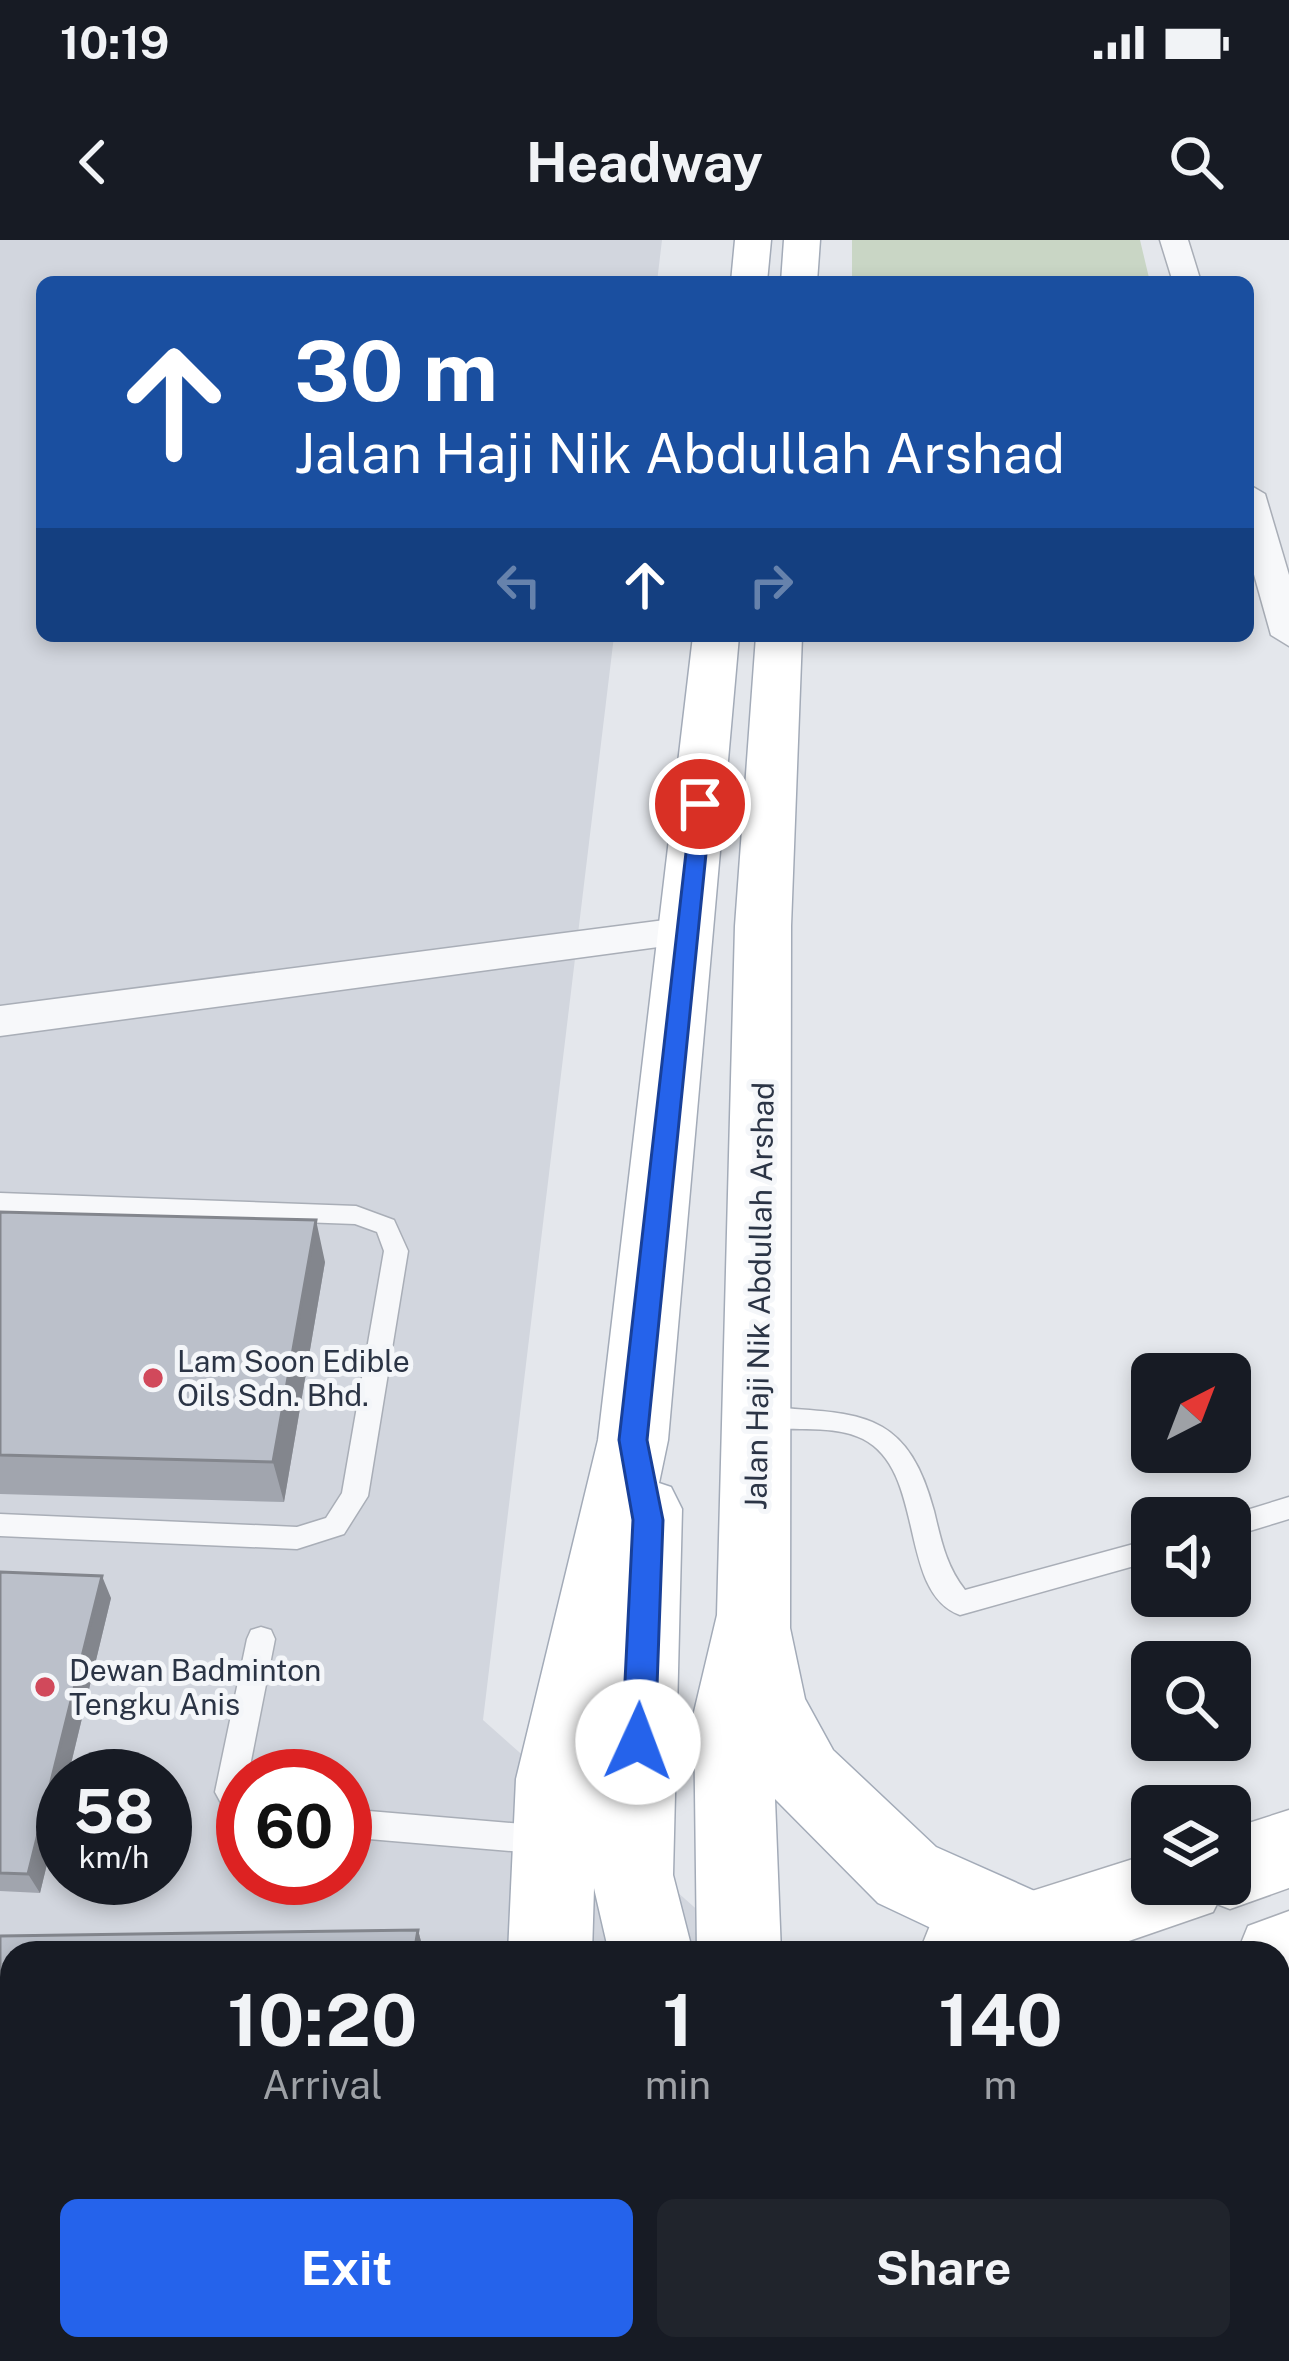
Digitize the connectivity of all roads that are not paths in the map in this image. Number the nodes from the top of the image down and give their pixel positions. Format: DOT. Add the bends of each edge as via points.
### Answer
graph roads {
  1 [pos="753,240"];
  2 [pos="802,240"];
  3 [pos="1174,240"];
  4 [pos="750,276"];
  5 [pos="799,276"];
  6 [pos="1184,276"];
  7 [pos="1254,515"];
  8 [pos="1289,635"];
  9 [pos="715,642"];
  10 [pos="779,642"];
  11 [pos="688,931"];
  12 [pos="0,1021"];
  13 [pos="0,1202"];
  14 [pos="758,1416"];
  15 [pos="633,1440"];
  16 [pos="1289,1508"];
  17 [pos="1251,1520"];
  18 [pos="0,1525"];
  19 [pos="1131,1556"];
  20 [pos="755,1616"];
  21 [pos="261,1639"];
  22 [pos="239,1749"];
  23 [pos="372,1825"];
  24 [pos="554,1840"];
  25 [pos="1289,1850"];
  26 [pos="1251,1862"];
  27 [pos="1131,1901"];
  28 [pos="550,1941"];
  29 [pos="648,1941"];
  30 [pos="739,1941"];
  31 [pos="995,1941"];
  32 [pos="1004,1941"];
  1 -- 4 [label="main road"];
  2 -- 5 [label="main road"];
  3 -- 6 [label="street"];
  7 -- 8 [label="street"];
  9 -- 11 [label="main road"];
  10 -- 14 [label="main road, Jalan Haji Nik Abdullah Arshad" via="763,926"];
  11 -- 12 [label="street"];
  11 -- 15 [label="main road"];
  13 -- 18 [label="lane" via="356,1215 386,1226 396,1251 355,1496 335,1526 297,1538"];
  14 -- 19 [label="lane" via="871,1431 896,1449 930,1561 960,1603"];
  14 -- 20 [label="main road, Jalan Haji Nik Abdullah Arshad"];
  15 -- 24 [label="main road" via="556,1779"];
  15 -- 29 [label="main road" via="648,1520 632,1875"];
  16 -- 17 [label="lane"];
  20 -- 30 [label="main road, Jalan Haji Nik Abdullah Arshad" via="733,1712"];
  20 -- 31 [label="main road" via="767,1706 805,1775 907,1875"];
  21 -- 22 [label="lane"];
  23 -- 24 [label="lane"];
  24 -- 28 [label="main road"];
  25 -- 26 [label="main road"];
  27 -- 32 [label="main road"];
}
